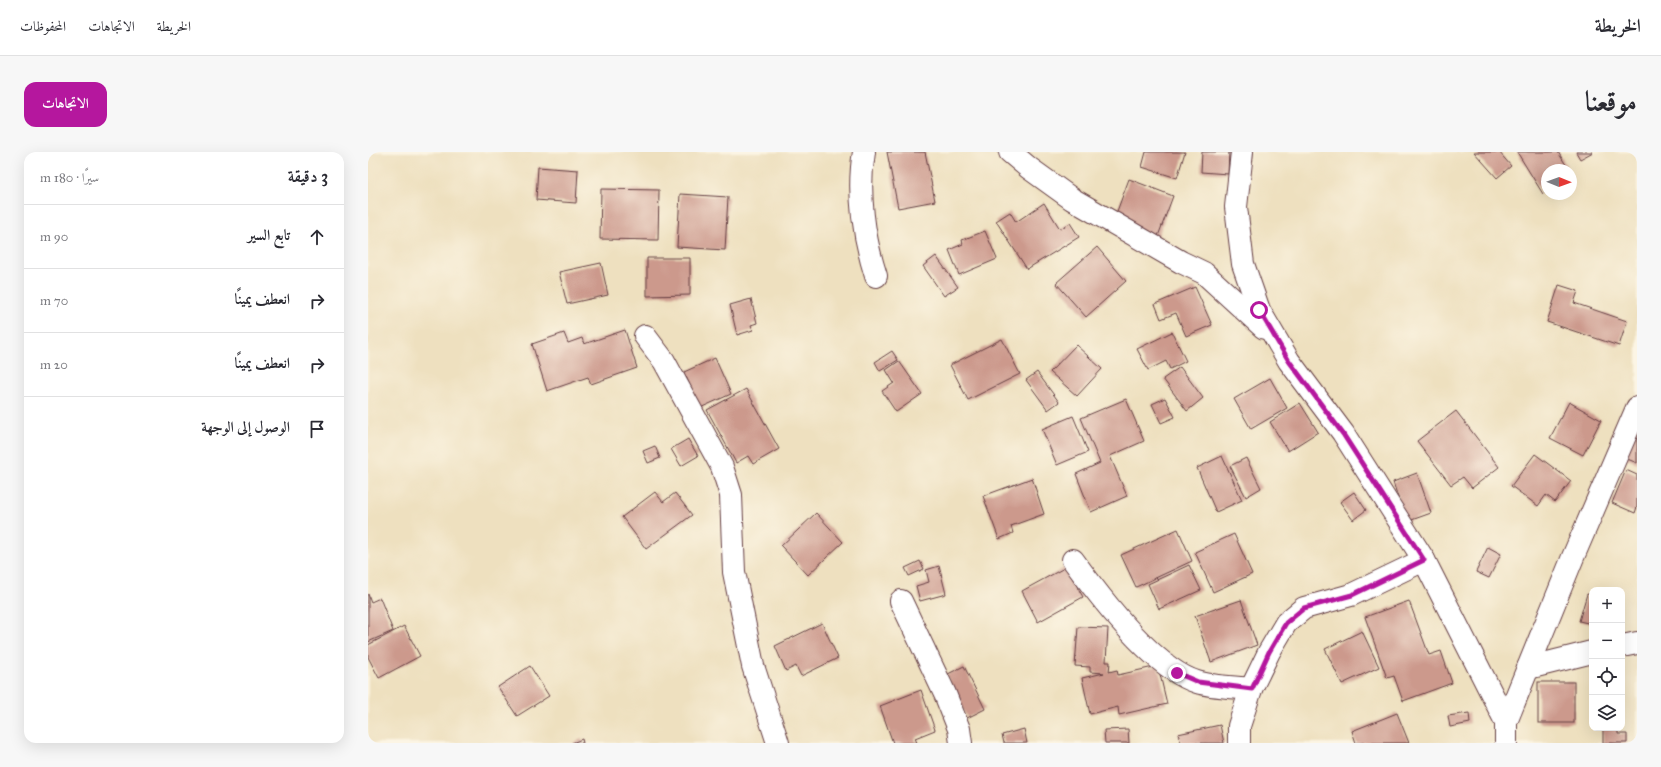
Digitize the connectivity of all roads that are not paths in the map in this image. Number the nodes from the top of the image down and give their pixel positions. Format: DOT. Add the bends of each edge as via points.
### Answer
graph roads {
  1 [pos="864,152"];
  2 [pos="1010,152"];
  3 [pos="1242,152"];
  4 [pos="876,276"];
  5 [pos="645,336"];
  6 [pos="1278,341"];
  7 [pos="1637,408"];
  8 [pos="1073,560"];
  9 [pos="1424,560"];
  10 [pos="900,602"];
  11 [pos="1637,643"];
  12 [pos="1625,645"];
  13 [pos="1589,653"];
  14 [pos="1528,668"];
  15 [pos="1252,689"];
  16 [pos="1506,733"];
  17 [pos="778,743"];
  18 [pos="961,743"];
  19 [pos="1239,743"];
  1 -- 4 [label="street" via="862,200 868,250"];
  2 -- 6 [label="street" via="1072,199 1204,273"];
  3 -- 6 [label="street" via="1236,207 1243,264 1259,310"];
  5 -- 17 [label="street" via="664,360 722,467 731,495 734,572 751,659"];
  6 -- 9 [label="street" via="1289,361 1343,434"];
  7 -- 14 [label="street"];
  8 -- 15 [label="street" via="1102,600 1146,647 1177,673 1198,682"];
  9 -- 15 [label="street" via="1352,595 1304,608 1286,623"];
  9 -- 16 [label="street"];
  10 -- 18 [label="street" via="945,694 959,729"];
  11 -- 12 [label="street"];
  13 -- 14 [label="street"];
  14 -- 16 [label="street"];
  15 -- 19 [label="street" via="1239,726"];
}
